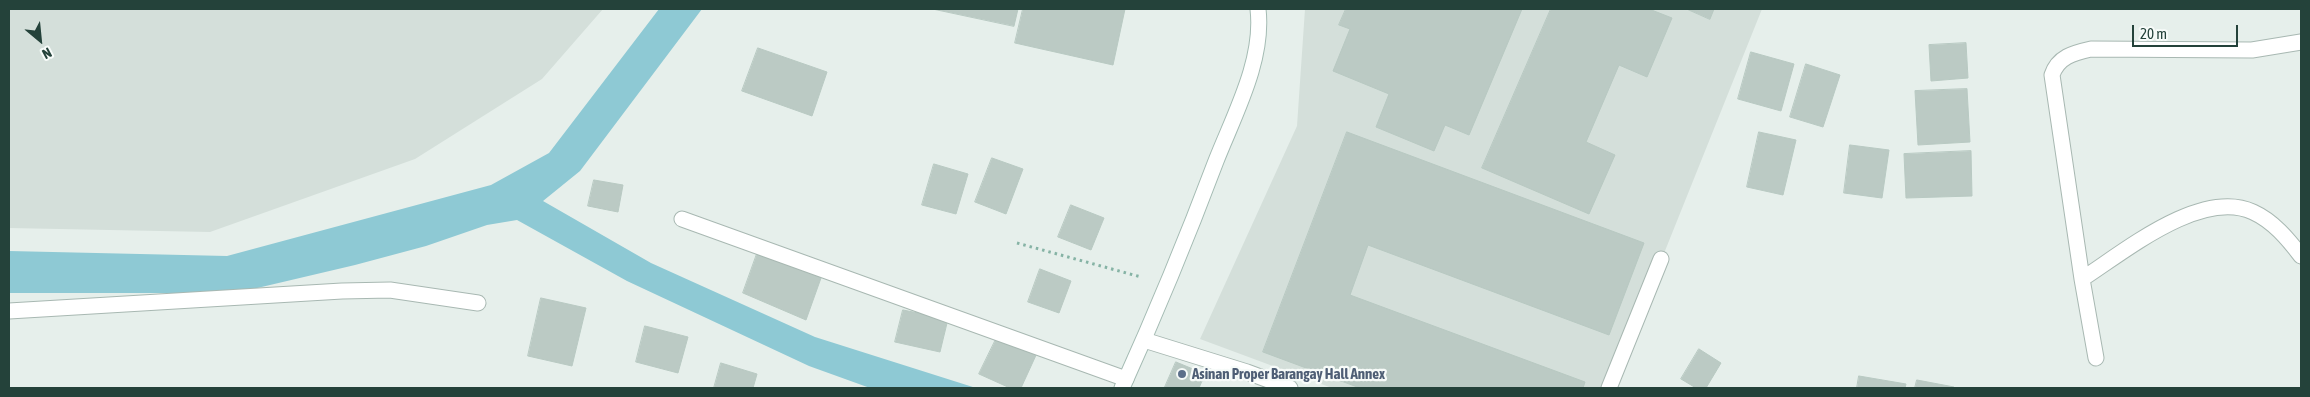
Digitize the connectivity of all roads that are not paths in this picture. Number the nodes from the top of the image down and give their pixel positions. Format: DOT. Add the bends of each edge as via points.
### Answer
graph roads {
  1 [pos="1258,9"];
  2 [pos="2301,42"];
  3 [pos="682,219"];
  4 [pos="2301,256"];
  5 [pos="1661,259"];
  6 [pos="2082,279"];
  7 [pos="478,302"];
  8 [pos="9,311"];
  9 [pos="1144,340"];
  10 [pos="2096,358"];
  11 [pos="1124,384"];
  12 [pos="1290,388"];
  13 [pos="1609,388"];
  1 -- 9 [label="street" via="1260,27 1250,73"];
  2 -- 6 [label="street" via="2252,50 2090,49 2072,53 2055,64 2052,75"];
  3 -- 11 [label="street"];
  4 -- 6 [label="street" via="2272,224 2253,212 2214,207 2175,220"];
  5 -- 13 [label="street"];
  6 -- 10 [label="street"];
  7 -- 8 [label="street" via="381,290"];
  9 -- 11 [label="street"];
  9 -- 12 [label="street"];
}
